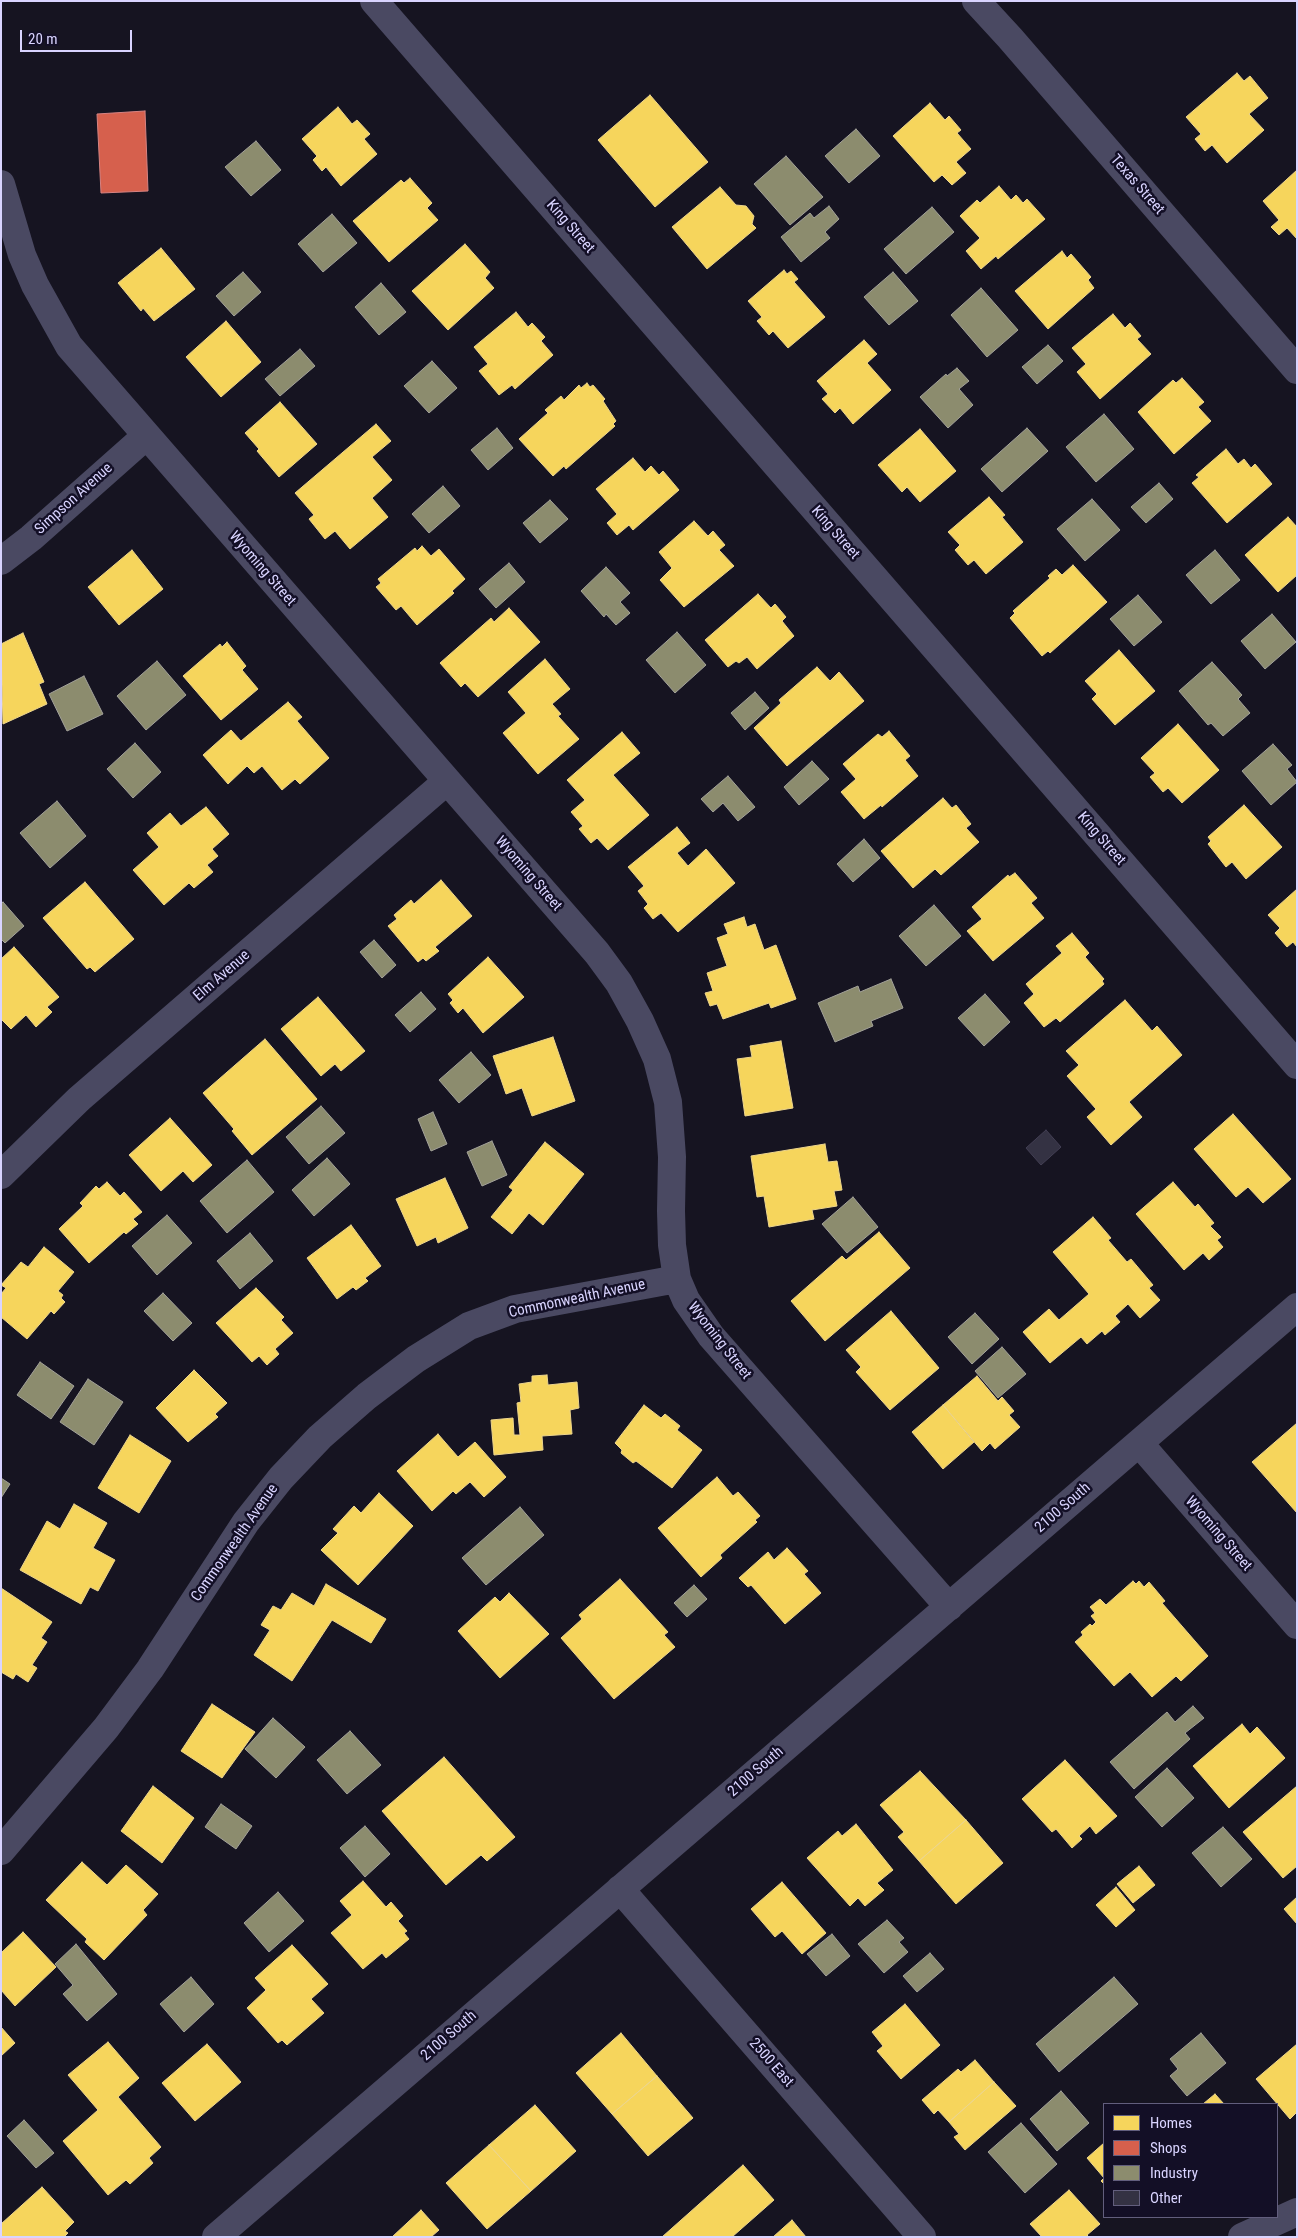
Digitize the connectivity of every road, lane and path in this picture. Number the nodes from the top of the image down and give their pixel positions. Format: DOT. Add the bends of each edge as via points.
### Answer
graph roads {
  1 [pos="374,1"];
  2 [pos="976,1"];
  3 [pos="1,184"];
  4 [pos="1297,370"];
  5 [pos="146,436"];
  6 [pos="1,561"];
  7 [pos="447,781"];
  8 [pos="1297,1065"];
  9 [pos="1,1176"];
  10 [pos="677,1279"];
  11 [pos="1297,1307"];
  12 [pos="1139,1443"];
  13 [pos="949,1606"];
  14 [pos="1297,1625"];
  15 [pos="1,1851"];
  16 [pos="620,1889"];
  17 [pos="1297,2212"];
  18 [pos="216,2237"];
  19 [pos="922,2237"];
  20 [pos="1242,2237"];
  1 -- 8 [label="street, King Street"];
  2 -- 4 [label="street, Texas Street"];
  3 -- 5 [label="street, Wyoming Street" via="22,255 50,316 69,346"];
  5 -- 6 [label="street, Simpson Avenue"];
  5 -- 7 [label="street, Wyoming Street"];
  7 -- 9 [label="street, Elm Avenue" via="79,1099"];
  7 -- 10 [label="street, Wyoming Street" via="597,953 640,1020 657,1059 668,1102 672,1245"];
  10 -- 13 [label="street, Wyoming Street" via="686,1300 711,1336"];
  10 -- 15 [label="street, Commonwealth Avenue" via="515,1309 470,1326 416,1359 367,1396 320,1437 281,1478 246,1522 150,1669 106,1728"];
  11 -- 12 [label="street, 2100 South"];
  12 -- 13 [label="street, 2100 South"];
  12 -- 14 [label="street, Wyoming Street"];
  13 -- 16 [label="street, 2100 South"];
  16 -- 18 [label="street, 2100 South"];
  16 -- 19 [label="street, 2500 East"];
  17 -- 20 [label="street"];
}
